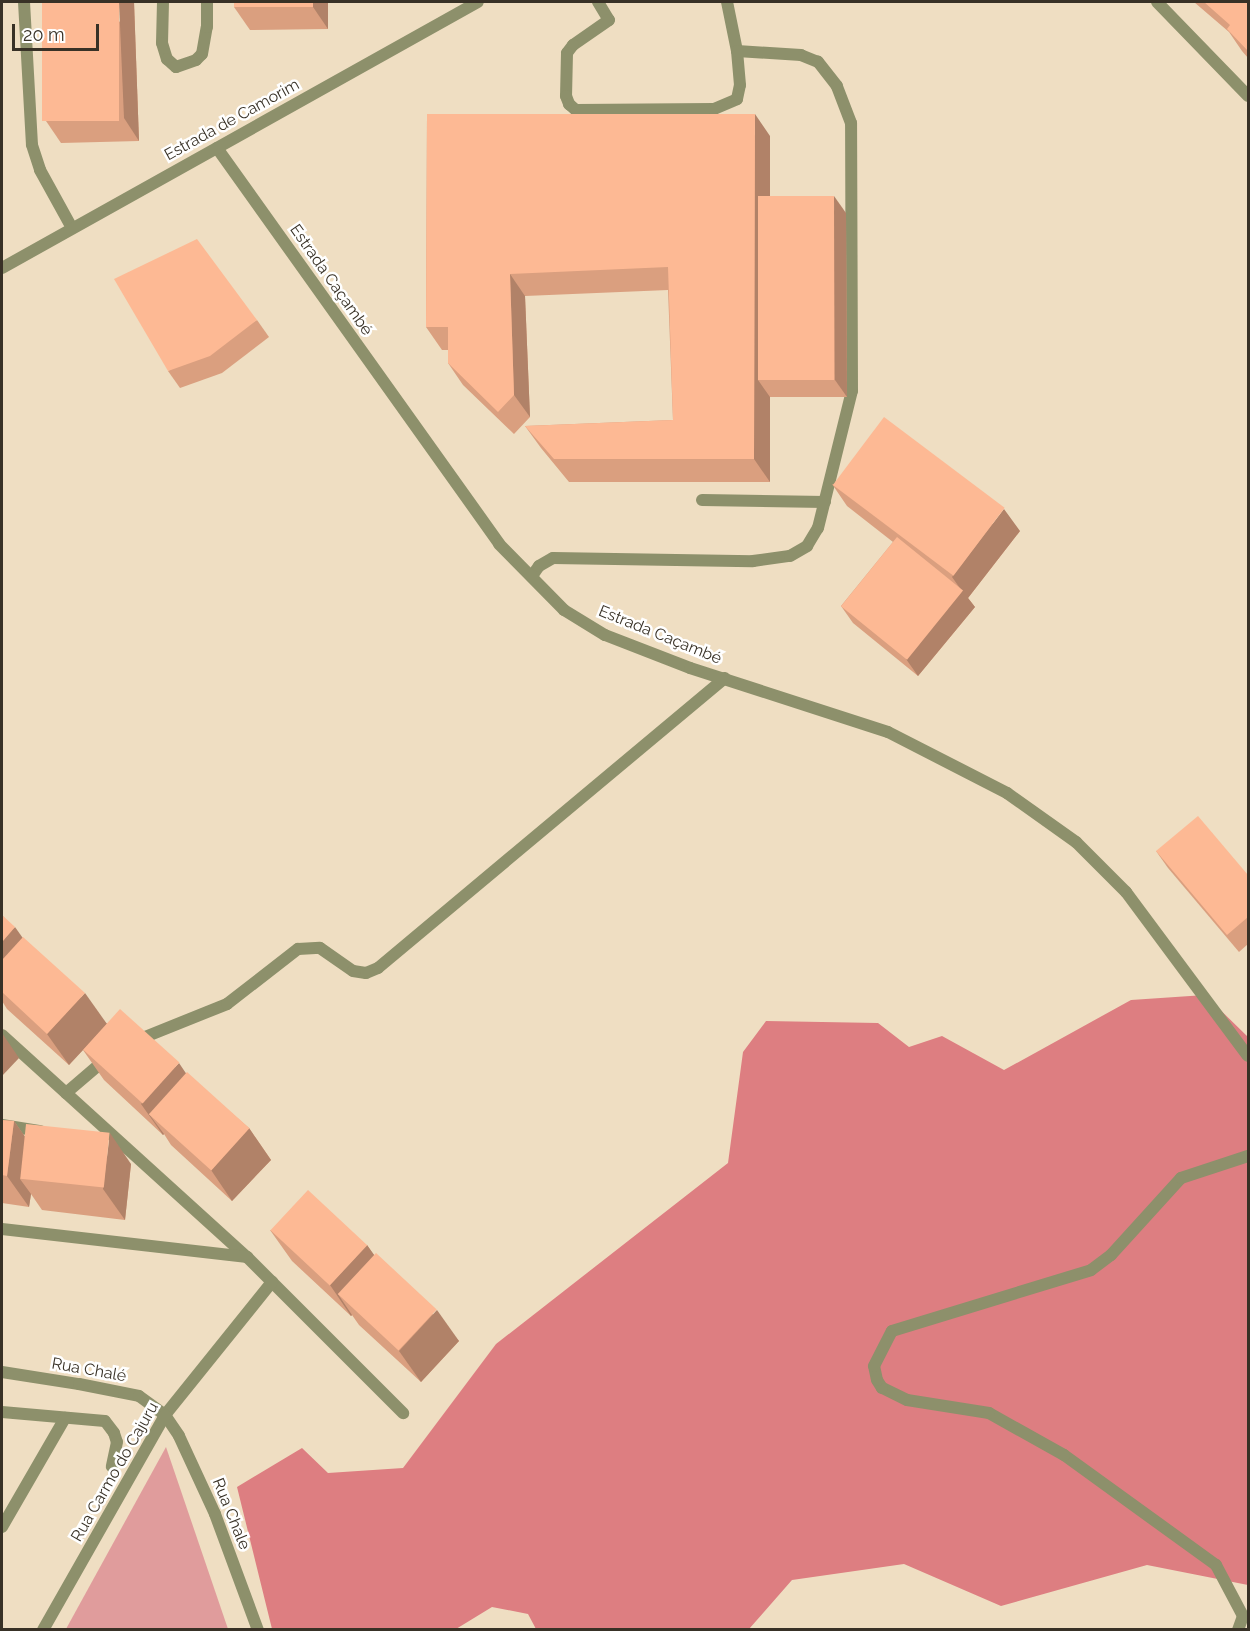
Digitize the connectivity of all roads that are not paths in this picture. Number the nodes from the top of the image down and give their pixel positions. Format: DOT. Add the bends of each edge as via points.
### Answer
graph roads {
  1 [pos="24,2"];
  2 [pos="163,2"];
  3 [pos="207,2"];
  4 [pos="478,2"];
  5 [pos="598,2"];
  6 [pos="727,2"];
  7 [pos="1157,2"];
  8 [pos="737,51"];
  9 [pos="1248,96"];
  10 [pos="217,148"];
  11 [pos="72,228"];
  12 [pos="2,268"];
  13 [pos="702,500"];
  14 [pos="825,502"];
  15 [pos="532,576"];
  16 [pos="725,678"];
  17 [pos="2,1035"];
  18 [pos="1248,1056"];
  19 [pos="66,1093"];
  20 [pos="2,1125"];
  21 [pos="57,1133"];
  22 [pos="101,1140"];
  23 [pos="123,1143"];
  24 [pos="1248,1156"];
  25 [pos="2,1229"];
  26 [pos="247,1257"];
  27 [pos="272,1282"];
  28 [pos="2,1372"];
  29 [pos="2,1412"];
  30 [pos="403,1413"];
  31 [pos="165,1415"];
  32 [pos="65,1418"];
  33 [pos="111,1466"];
  34 [pos="2,1527"];
  35 [pos="43,1629"];
  36 [pos="258,1629"];
  37 [pos="1238,1629"];
  1 -- 11 [label="street" via="32,145 40,170"];
  2 -- 3 [label="street" via="162,43 167,59 176,67 202,54"];
  4 -- 10 [label="street, Estrada de Camorim"];
  5 -- 8 [label="street" via="609,20 567,53 566,96 568,104 576,110 714,109 727,105 737,99 740,86"];
  6 -- 8 [label="street"];
  7 -- 9 [label="street"];
  8 -- 14 [label="street" via="801,55 818,63 837,86 850,123 852,391"];
  10 -- 11 [label="street, Estrada de Camorim"];
  10 -- 15 [label="street, Estrada Caçambé" via="499,544"];
  11 -- 12 [label="street, Estrada de Camorim"];
  13 -- 14 [label="street"];
  14 -- 15 [label="street" via="818,528 807,546 790,556 753,561 553,558 539,566"];
  15 -- 16 [label="street, Estrada Caçambé" via="564,610 605,635"];
  16 -- 18 [label="street, Estrada Caçambé" via="888,732 1007,794 1076,842 1126,892"];
  16 -- 19 [label="street" via="378,968 366,973 353,972 320,948 298,949 227,1004 118,1049"];
  17 -- 19 [label="street"];
  19 -- 23 [label="street"];
  20 -- 21 [label="street"];
  22 -- 23 [label="street"];
  23 -- 26 [label="street"];
  24 -- 37 [label="street" via="1181,1178 1111,1254 1091,1270 892,1331 874,1366 882,1388 907,1400 989,1413 1064,1455 1216,1565 1243,1616"];
  25 -- 26 [label="street"];
  26 -- 27 [label="street"];
  27 -- 30 [label="street"];
  27 -- 31 [label="street, Rua Carmo do Cajuru"];
  28 -- 31 [label="street, Rua Chalé" via="139,1396"];
  29 -- 32 [label="street"];
  31 -- 35 [label="street, Rua Carmo do Cajuru"];
  31 -- 36 [label="street, Rua Chale" via="179,1436 215,1514"];
  32 -- 33 [label="street" via="105,1421 117,1442"];
  32 -- 34 [label="street"];
}
